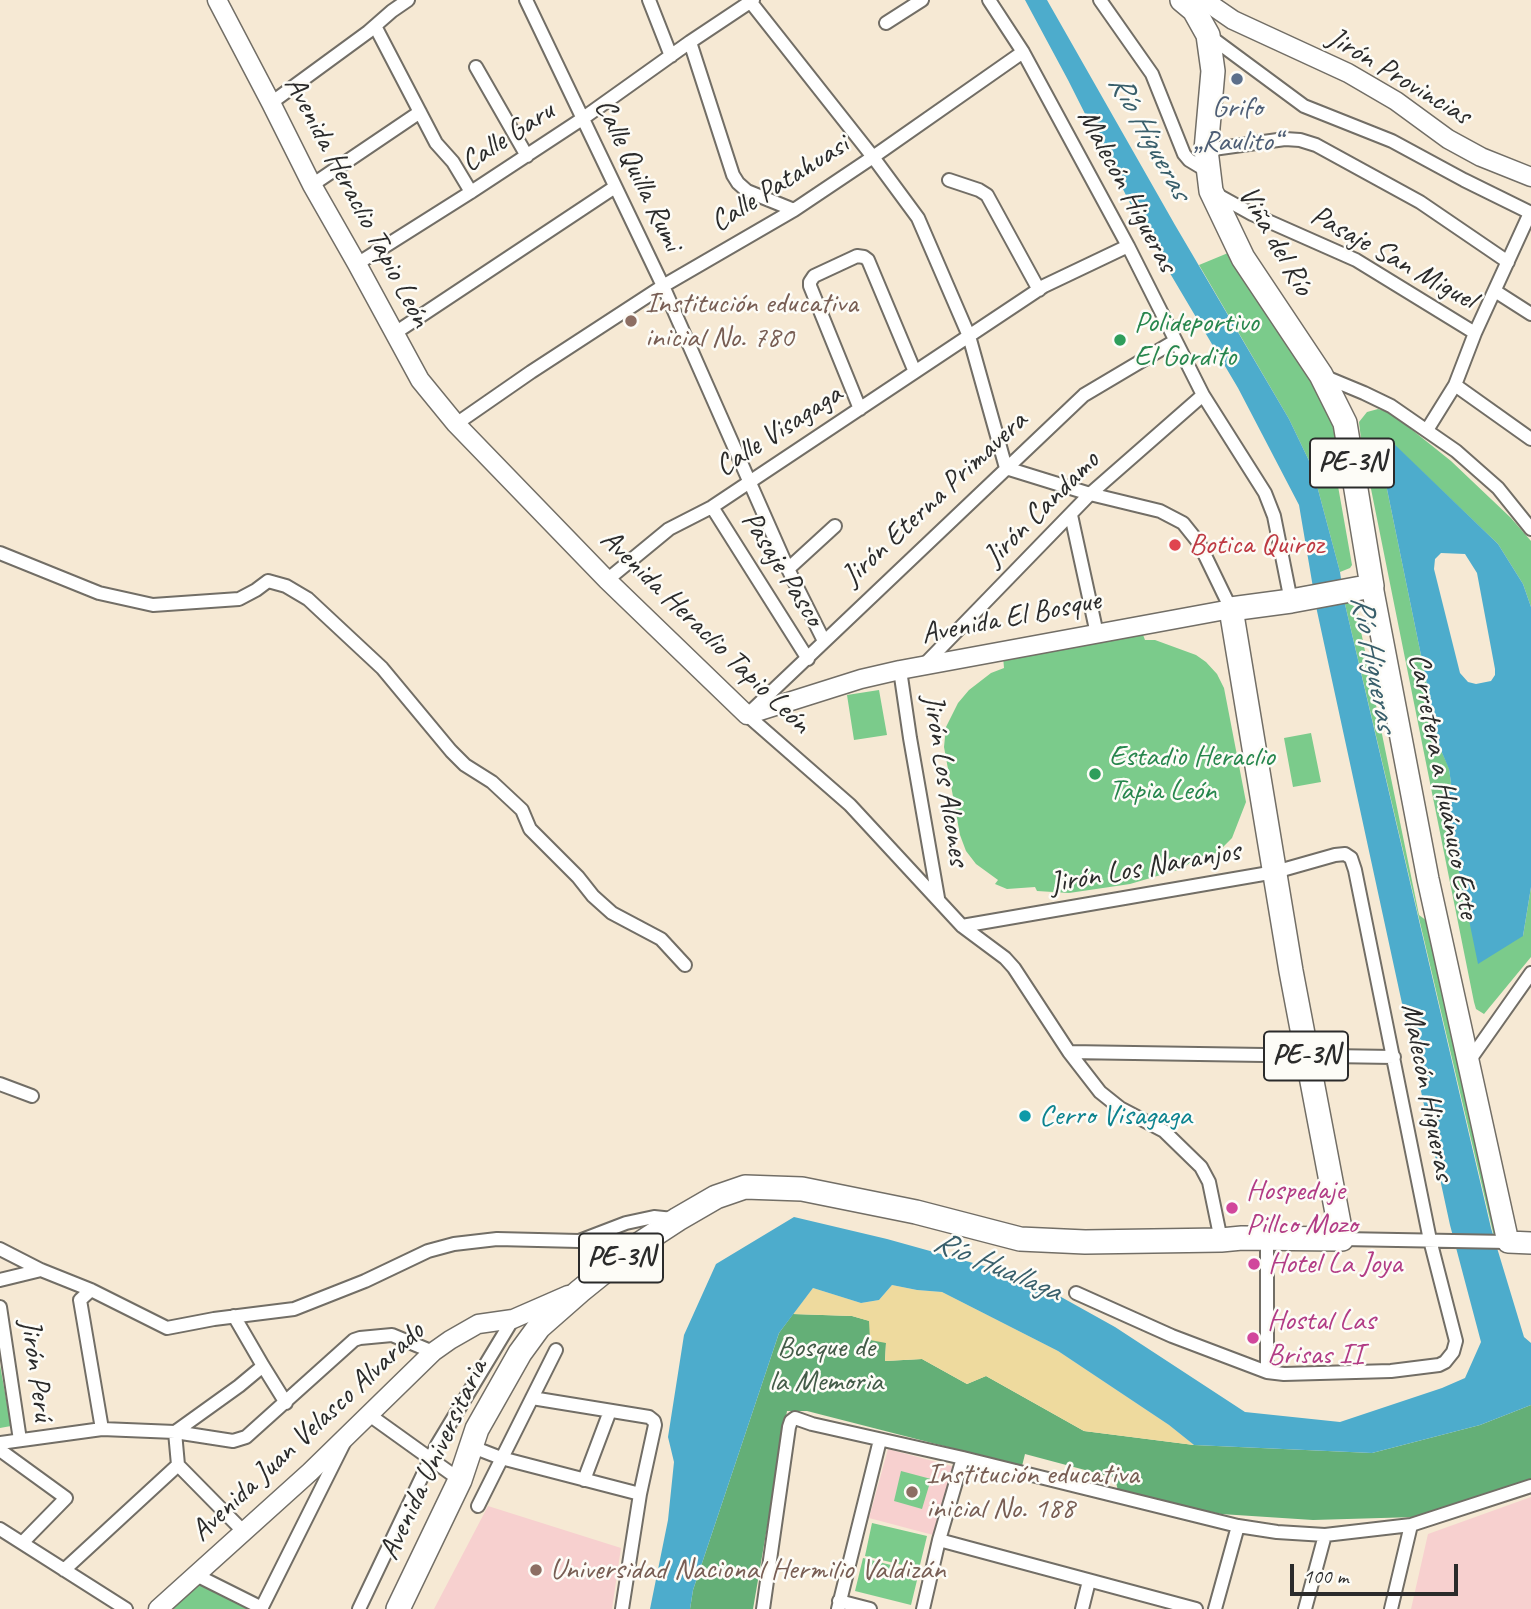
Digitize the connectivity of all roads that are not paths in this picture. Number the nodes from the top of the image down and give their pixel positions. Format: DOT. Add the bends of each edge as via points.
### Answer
graph roads {
  1 [pos="217,0"];
  2 [pos="408,0"];
  3 [pos="526,0"];
  4 [pos="649,0"];
  5 [pos="922,0"];
  6 [pos="989,0"];
  7 [pos="1100,0"];
  8 [pos="1182,0"];
  9 [pos="1204,0"];
  10 [pos="751,1"];
  11 [pos="389,5"];
  12 [pos="886,23"];
  13 [pos="375,26"];
  14 [pos="1208,35"];
  15 [pos="690,42"];
  16 [pos="1023,52"];
  17 [pos="671,56"];
  18 [pos="476,67"];
  19 [pos="271,103"];
  20 [pos="420,112"];
  21 [pos="582,119"];
  22 [pos="527,156"];
  23 [pos="873,157"];
  24 [pos="1209,171"];
  25 [pos="1531,177"];
  26 [pos="949,180"];
  27 [pos="312,185"];
  28 [pos="615,187"];
  29 [pos="471,192"];
  30 [pos="794,210"];
  31 [pos="1531,213"];
  32 [pos="1128,246"];
  33 [pos="1508,262"];
  34 [pos="357,264"];
  35 [pos="663,286"];
  36 [pos="1039,290"];
  37 [pos="1495,291"];
  38 [pos="1531,314"];
  39 [pos="395,333"];
  40 [pos="1475,334"];
  41 [pos="969,336"];
  42 [pos="1175,341"];
  43 [pos="1304,350"];
  44 [pos="915,372"];
  45 [pos="1321,375"];
  46 [pos="1455,384"];
  47 [pos="1203,395"];
  48 [pos="860,409"];
  49 [pos="456,424"];
  50 [pos="1427,430"];
  51 [pos="1531,439"];
  52 [pos="1006,468"];
  53 [pos="749,482"];
  54 [pos="1090,495"];
  55 [pos="712,507"];
  56 [pos="1071,514"];
  57 [pos="835,526"];
  58 [pos="1531,529"];
  59 [pos="0,553"];
  60 [pos="788,569"];
  61 [pos="607,580"];
  62 [pos="1372,586"];
  63 [pos="1297,600"];
  64 [pos="1231,608"];
  65 [pos="1097,634"];
  66 [pos="824,641"];
  67 [pos="808,659"];
  68 [pos="923,666"];
  69 [pos="900,670"];
  70 [pos="747,715"];
  71 [pos="1335,855"];
  72 [pos="1275,872"];
  73 [pos="938,899"];
  74 [pos="962,926"];
  75 [pos="685,965"];
  76 [pos="1531,973"];
  77 [pos="1069,1052"];
  78 [pos="1306,1056"];
  79 [pos="1394,1057"];
  80 [pos="1469,1061"];
  81 [pos="0,1084"];
  82 [pos="32,1096"];
  83 [pos="678,1219"];
  84 [pos="1267,1238"];
  85 [pos="1342,1239"];
  86 [pos="1221,1240"];
  87 [pos="1432,1240"];
  88 [pos="1503,1242"];
  89 [pos="1531,1243"];
  90 [pos="0,1249"];
  91 [pos="40,1270"];
  92 [pos="0,1280"];
  93 [pos="92,1290"];
  94 [pos="580,1291"];
  95 [pos="1076,1293"];
  96 [pos="0,1307"];
  97 [pos="234,1316"];
  98 [pos="513,1319"];
  99 [pos="556,1350"];
  100 [pos="433,1352"];
  101 [pos="263,1366"];
  102 [pos="1266,1372"];
  103 [pos="532,1398"];
  104 [pos="286,1403"];
  105 [pos="610,1411"];
  106 [pos="368,1414"];
  107 [pos="102,1429"];
  108 [pos="175,1432"];
  109 [pos="349,1434"];
  110 [pos="20,1440"];
  111 [pos="880,1440"];
  112 [pos="0,1443"];
  113 [pos="470,1446"];
  114 [pos="0,1450"];
  115 [pos="501,1458"];
  116 [pos="963,1458"];
  117 [pos="431,1459"];
  118 [pos="178,1465"];
  119 [pos="460,1480"];
  120 [pos="584,1480"];
  121 [pos="1531,1486"];
  122 [pos="640,1494"];
  123 [pos="478,1506"];
  124 [pos="1411,1525"];
  125 [pos="1238,1527"];
  126 [pos="0,1529"];
  127 [pos="243,1531"];
  128 [pos="1325,1535"];
  129 [pos="939,1540"];
  130 [pos="22,1543"];
  131 [pos="64,1570"];
  132 [pos="194,1574"];
  133 [pos="1089,1581"];
  134 [pos="839,1605"];
  135 [pos="158,1607"];
  136 [pos="262,1608"];
  137 [pos="126,1609"];
  138 [pos="359,1609"];
  139 [pos="398,1609"];
  140 [pos="622,1609"];
  141 [pos="763,1609"];
  142 [pos="870,1609"];
  143 [pos="923,1609"];
  144 [pos="1082,1609"];
  145 [pos="1196,1609"];
  146 [pos="1215,1609"];
  147 [pos="1305,1609"];
  148 [pos="1391,1609"];
  1 -- 19 [label="street, Avenida Heraclio Tapio León"];
  2 -- 11 [label="street"];
  3 -- 21 [label="street, Calle Quilla Rumi"];
  4 -- 17 [label="street"];
  5 -- 12 [label="street"];
  6 -- 16 [label="street, Malecón Higueras"];
  7 -- 24 [label="street, Pasaje San Miguel" via="1153,74 1184,154"];
  8 -- 14 [label="highway" via="1194,10"];
  9 -- 25 [label="street, Jirón Provincias" via="1233,20 1348,73 1481,157"];
  10 -- 15 [label="street, Calle Garu"];
  10 -- 23 [label="street"];
  11 -- 13 [label="street"];
  13 -- 19 [label="street"];
  13 -- 20 [label="street"];
  14 -- 24 [label="highway" via="1213,71"];
  14 -- 31 [label="street" via="1304,106 1392,141"];
  15 -- 17 [label="street, Calle Garu"];
  15 -- 30 [label="street" via="733,175 747,191"];
  16 -- 23 [label="street, Calle Patahuasi"];
  16 -- 32 [label="street, Malecón Higueras"];
  17 -- 21 [label="street, Calle Garu"];
  18 -- 22 [label="street"];
  19 -- 27 [label="street, Avenida Heraclio Tapio León"];
  20 -- 27 [label="street"];
  20 -- 29 [label="street"];
  21 -- 22 [label="street, Calle Garu"];
  21 -- 28 [label="street, Calle Quilla Rumi"];
  22 -- 29 [label="street, Calle Garu"];
  23 -- 30 [label="street, Calle Patahuasi"];
  23 -- 41 [label="street" via="918,218"];
  24 -- 33 [label="street" via="1285,139 1300,139 1420,202"];
  24 -- 40 [label="street, Pasaje San Miguel" via="1252,214 1356,260"];
  24 -- 43 [label="highway, Viña del Río / PE-3N" via="1243,258"];
  26 -- 36 [label="street" via="986,195"];
  27 -- 34 [label="street, Avenida Heraclio Tapio León"];
  28 -- 35 [label="street, Calle Quilla Rumi"];
  28 -- 39 [label="street"];
  29 -- 34 [label="street, Calle Garu"];
  30 -- 35 [label="street, Calle Patahuasi"];
  31 -- 33 [label="street"];
  32 -- 36 [label="street, Calle Visagaga"];
  32 -- 42 [label="street, Malecón Higueras"];
  33 -- 37 [label="street"];
  34 -- 39 [label="street, Avenida Heraclio Tapio León"];
  35 -- 49 [label="street, Calle Patahuasi"];
  35 -- 53 [label="street, Calle Quilla Rumi"];
  36 -- 41 [label="street, Calle Visagaga"];
  37 -- 38 [label="street"];
  37 -- 40 [label="street"];
  39 -- 49 [label="street, Avenida Heraclio Tapio León" via="420,380"];
  40 -- 46 [label="street"];
  41 -- 44 [label="street, Calle Visagaga"];
  41 -- 52 [label="street"];
  42 -- 47 [label="street, Malecón Higueras"];
  42 -- 52 [label="street, Jirón Eterna Primavera" via="1084,395"];
  43 -- 45 [label="highway, Carretera a Huánuco Este / PE-3N"];
  44 -- 48 [label="street, Calle Visagaga"];
  44 -- 48 [label="street" via="864,257 814,276 810,286"];
  45 -- 50 [label="street" via="1391,406"];
  45 -- 62 [label="highway, Carretera a Huánuco Este / PE-3N" via="1345,424"];
  46 -- 50 [label="street"];
  46 -- 51 [label="street"];
  47 -- 54 [label="street, Jirón Candamo"];
  47 -- 63 [label="street, Malecón Higueras" via="1265,493"];
  48 -- 53 [label="street, Calle Visagaga"];
  49 -- 61 [label="street, Avenida Heraclio Tapio León"];
  50 -- 58 [label="street" via="1498,488"];
  52 -- 54 [label="street"];
  52 -- 66 [label="street, Jirón Eterna Primavera"];
  53 -- 55 [label="street, Calle Visagaga"];
  53 -- 60 [label="street, Calle Quilla Rumi"];
  54 -- 56 [label="street, Jirón Candamo"];
  54 -- 64 [label="street" via="1160,511 1183,523 1199,543"];
  55 -- 61 [label="street, Calle Visagaga" via="669,529"];
  55 -- 67 [label="street, Pasaje Pasco"];
  56 -- 65 [label="street"];
  56 -- 68 [label="street, Jirón Candamo"];
  57 -- 60 [label="street"];
  59 -- 75 [label="street" via="99,593 153,606 239,599 268,581 308,599 382,668 465,765 522,810 530,830 593,896 612,913 662,939"];
  60 -- 66 [label="street, Calle Quilla Rumi"];
  61 -- 70 [label="street, Avenida Heraclio Tapio León"];
  62 -- 63 [label="highway, Avenida El Bosque"];
  62 -- 80 [label="main road, Carretera a Huánuco Este" via="1428,879"];
  63 -- 64 [label="highway, Avenida El Bosque"];
  64 -- 65 [label="street, Avenida El Bosque"];
  64 -- 72 [label="highway, PE-3N"];
  65 -- 68 [label="street, Avenida El Bosque"];
  66 -- 67 [label="street, Jirón Eterna Primavera"];
  67 -- 70 [label="street, Jirón Eterna Primavera"];
  68 -- 69 [label="street, Avenida El Bosque"];
  69 -- 70 [label="street, Avenida El Bosque"];
  69 -- 73 [label="street, Jirón Los Alcones"];
  70 -- 73 [label="street, Avenida Heraclio Tapio León" via="850,805"];
  71 -- 72 [label="street, Jirón Los Naranjos"];
  71 -- 79 [label="street, Malecón Higueras" via="1351,858 1355,870"];
  72 -- 74 [label="street, Jirón Los Naranjos"];
  72 -- 78 [label="highway, PE-3N"];
  73 -- 74 [label="street, Avenida Heraclio Tapio León"];
  74 -- 77 [label="street, Avenida Heraclio Tapio León" via="1005,958"];
  76 -- 80 [label="street"];
  77 -- 78 [label="street"];
  77 -- 86 [label="street, Avenida Heraclio Tapio León" via="1100,1092 1164,1131 1200,1167 1209,1182"];
  78 -- 79 [label="street"];
  78 -- 85 [label="highway, PE-3N"];
  79 -- 87 [label="street, Malecón Higueras"];
  80 -- 88 [label="main road, Carretera a Huánuco Este"];
  81 -- 82 [label="street"];
  83 -- 86 [label="highway, Avenida Universitaria / PE-3N" via="745,1187 802,1189 1020,1239"];
  83 -- 94 [label="highway, Avenida Universitaria / PE-3N"];
  83 -- 97 [label="street" via="654,1217 626,1223 579,1241 497,1239 454,1244 294,1309"];
  84 -- 85 [label="highway, PE-3N"];
  84 -- 86 [label="highway, PE-3N"];
  84 -- 102 [label="street"];
  85 -- 87 [label="street, PE-3N"];
  87 -- 88 [label="street, PE-3N"];
  87 -- 102 [label="street, Malecón Higueras" via="1456,1341 1445,1362 1391,1371"];
  88 -- 89 [label="main road"];
  90 -- 91 [label="street"];
  91 -- 92 [label="street"];
  91 -- 93 [label="street"];
  93 -- 97 [label="street" via="167,1328"];
  93 -- 107 [label="street" via="80,1300"];
  94 -- 98 [label="street, Avenida Juan Velasco Alvarado"];
  94 -- 113 [label="highway, Avenida Universitaria / PE-3N" via="539,1327 520,1353"];
  95 -- 102 [label="street"];
  96 -- 110 [label="street, Jirón Perú"];
  97 -- 101 [label="street"];
  98 -- 100 [label="street, Avenida Juan Velasco Alvarado" via="478,1324"];
  98 -- 117 [label="street, Avenida Universitaria"];
  99 -- 103 [label="street"];
  100 -- 104 [label="street" via="392,1335 360,1338 350,1342"];
  100 -- 106 [label="street, Avenida Juan Velasco Alvarado"];
  101 -- 104 [label="street"];
  101 -- 108 [label="street"];
  103 -- 105 [label="street"];
  103 -- 115 [label="street"];
  104 -- 108 [label="street" via="246,1437 233,1441"];
  105 -- 120 [label="street"];
  105 -- 122 [label="street" via="643,1416 655,1425"];
  106 -- 109 [label="street, Avenida Juan Velasco Alvarado"];
  106 -- 117 [label="street"];
  107 -- 108 [label="street"];
  107 -- 110 [label="street"];
  108 -- 118 [label="street"];
  109 -- 127 [label="street, Avenida Juan Velasco Alvarado"];
  109 -- 136 [label="street"];
  110 -- 112 [label="street"];
  111 -- 116 [label="street"];
  111 -- 134 [label="street"];
  111 -- 141 [label="street" via="795,1418 791,1421"];
  113 -- 115 [label="street"];
  113 -- 119 [label="highway, Avenida Universitaria / PE-3N"];
  114 -- 130 [label="street" via="66,1497"];
  115 -- 120 [label="street"];
  115 -- 123 [label="street"];
  116 -- 125 [label="street"];
  116 -- 129 [label="street"];
  117 -- 119 [label="street"];
  117 -- 138 [label="street, Avenida Universitaria"];
  118 -- 127 [label="street"];
  118 -- 131 [label="street"];
  119 -- 139 [label="highway, Avenida Universitaria / PE-3N"];
  120 -- 122 [label="street"];
  121 -- 124 [label="street"];
  122 -- 140 [label="street"];
  124 -- 128 [label="street"];
  124 -- 148 [label="street"];
  125 -- 128 [label="street"];
  125 -- 146 [label="street"];
  126 -- 130 [label="street"];
  127 -- 132 [label="street, Avenida Juan Velasco Alvarado"];
  128 -- 147 [label="street"];
  129 -- 133 [label="street"];
  129 -- 143 [label="street"];
  130 -- 131 [label="street"];
  131 -- 137 [label="street"];
  132 -- 135 [label="street, Avenida Juan Velasco Alvarado"];
  132 -- 136 [label="street"];
  133 -- 144 [label="street"];
  133 -- 145 [label="street"];
  134 -- 142 [label="street"];
}
